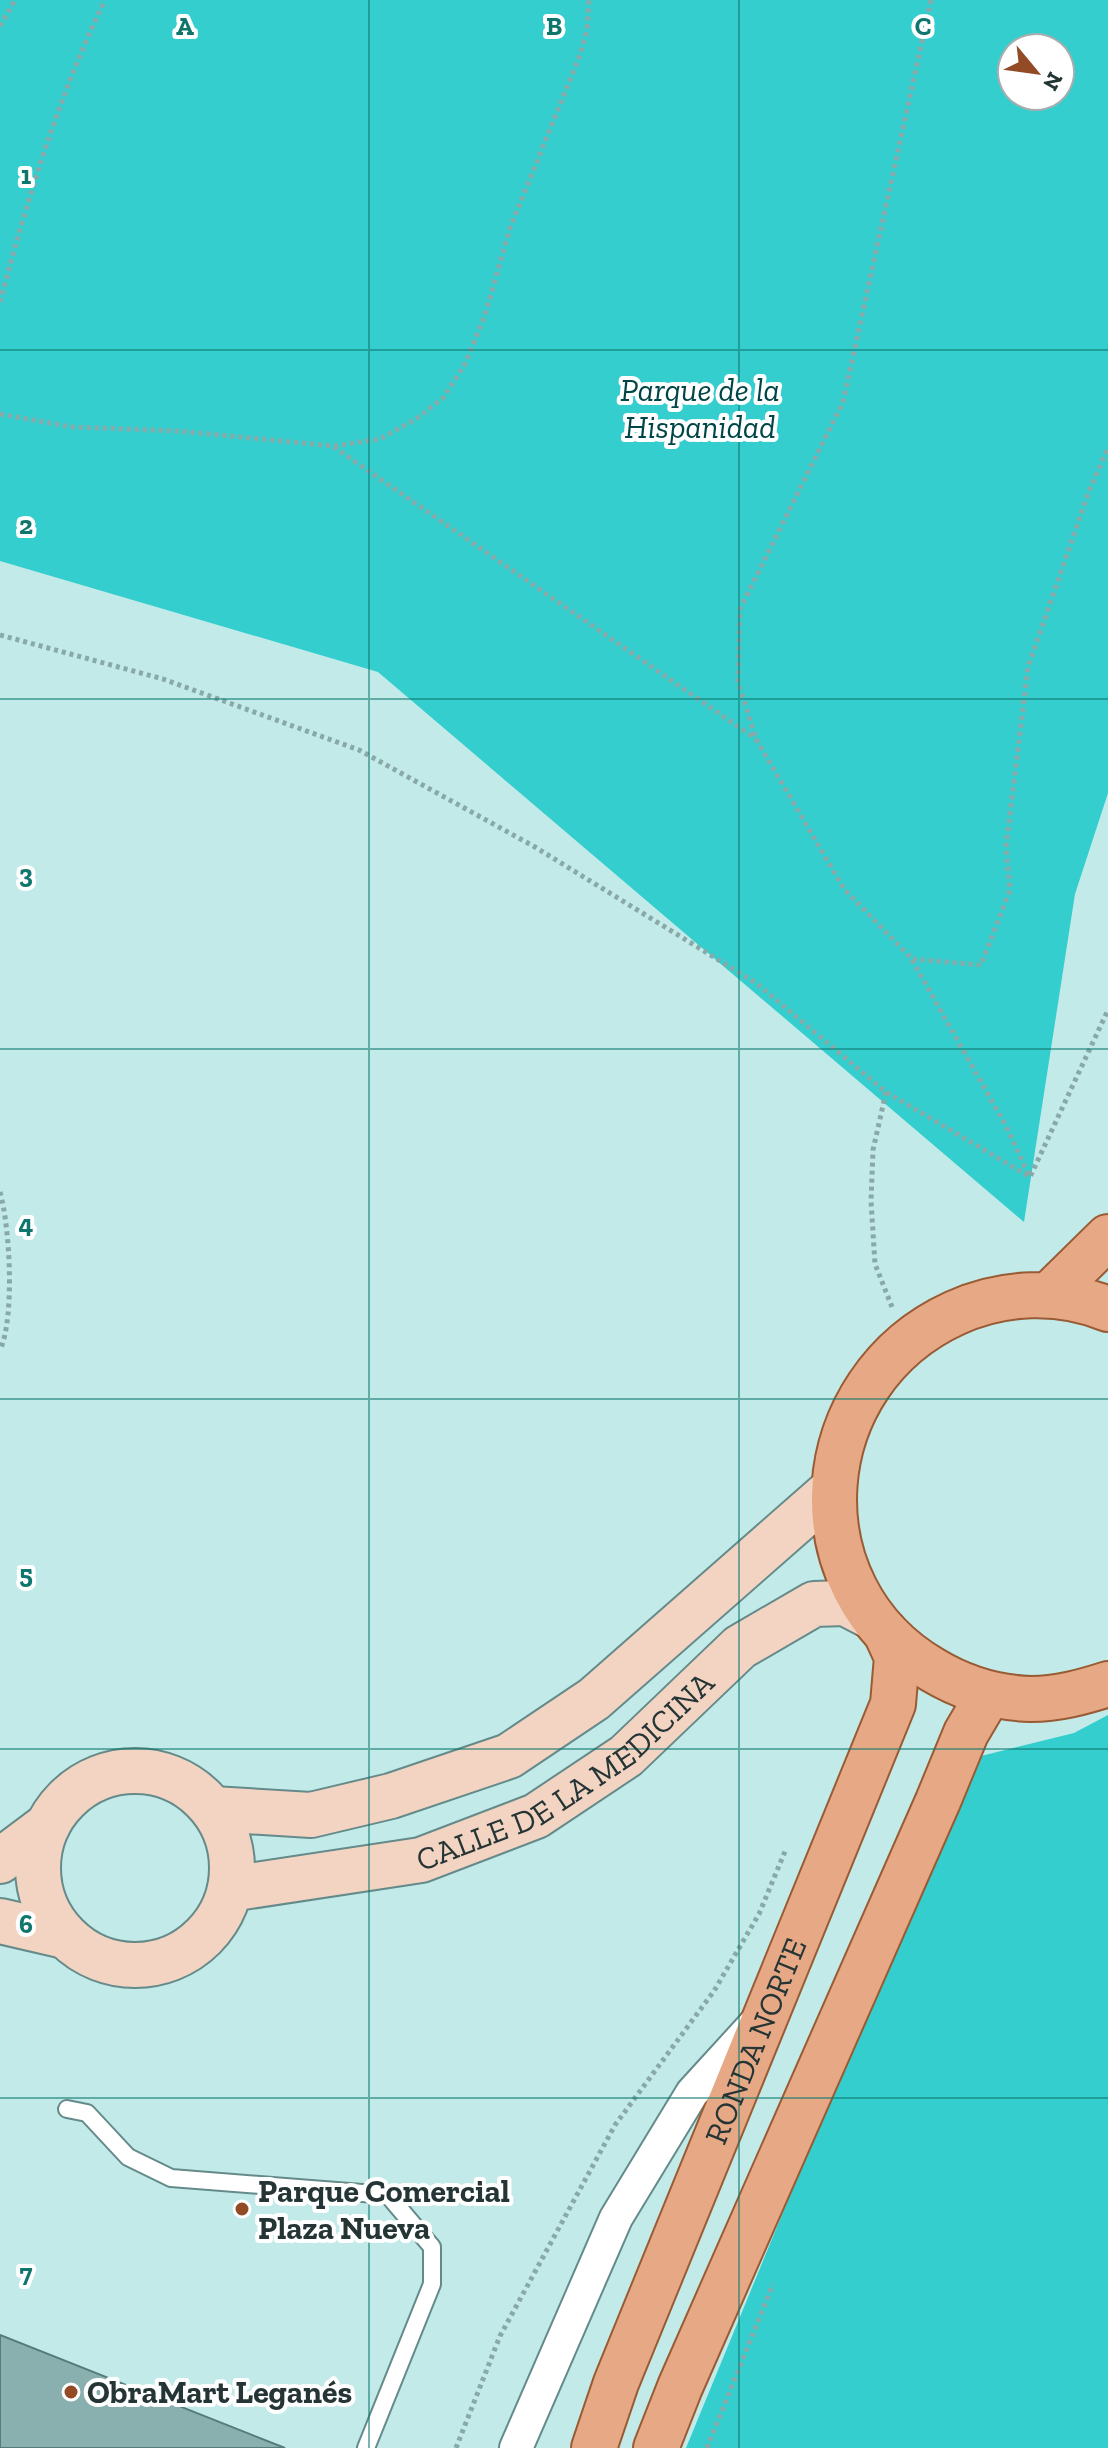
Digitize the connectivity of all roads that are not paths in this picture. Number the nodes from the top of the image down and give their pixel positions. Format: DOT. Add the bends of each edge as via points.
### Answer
graph roads {
  1 [pos="1108,1237"];
  2 [pos="1049,1295"];
  3 [pos="1108,1309"];
  4 [pos="833,1489"];
  5 [pos="879,1625"];
  6 [pos="1108,1684"];
  7 [pos="989,1694"];
  8 [pos="213,1809"];
  9 [pos="48,1825"];
  10 [pos="0,1861"];
  11 [pos="230,1889"];
  12 [pos="0,1921"];
  13 [pos="65,1936"];
  14 [pos="768,2010"];
  15 [pos="67,2109"];
  16 [pos="366,2448"];
  17 [pos="516,2448"];
  18 [pos="594,2448"];
  19 [pos="656,2448"];
  1 -- 2 [label="main road"];
  2 -- 3 [label="main road, RONDA NORTE"];
  2 -- 4 [label="main road, RONDA NORTE" via="970,1306 933,1323 901,1347 873,1376 853,1410 839,1449"];
  4 -- 5 [label="main road, RONDA NORTE" via="842,1556"];
  4 -- 8 [label="main road, CALLE DE LA MEDICINA" via="594,1699 509,1756 391,1796 311,1815"];
  5 -- 7 [label="main road, RONDA NORTE" via="916,1660 951,1681"];
  5 -- 11 [label="main road, CALLE DE LA MEDICINA" via="845,1603 814,1604 740,1647 626,1756 536,1816 421,1860"];
  5 -- 14 [label="main road, RONDA NORTE" via="897,1657 893,1704"];
  6 -- 7 [label="main road, RONDA NORTE" via="1074,1695 1031,1699"];
  7 -- 19 [label="main road" via="966,1733"];
  8 -- 9 [label="main road" via="189,1786 159,1773 126,1771 94,1779 67,1798"];
  8 -- 11 [label="main road" via="230,1847"];
  9 -- 10 [label="main road"];
  9 -- 13 [label="main road" via="38,1863 39,1883 53,1921"];
  11 -- 13 [label="main road" via="221,1914 205,1935 185,1952 161,1962 110,1962"];
  12 -- 13 [label="main road"];
  14 -- 17 [label="street" via="692,2093 616,2218"];
  14 -- 18 [label="main road, RONDA NORTE"];
  15 -- 16 [label="lane" via="87,2113 128,2157 171,2178 388,2195 411,2220 432,2247 432,2284"];
}
